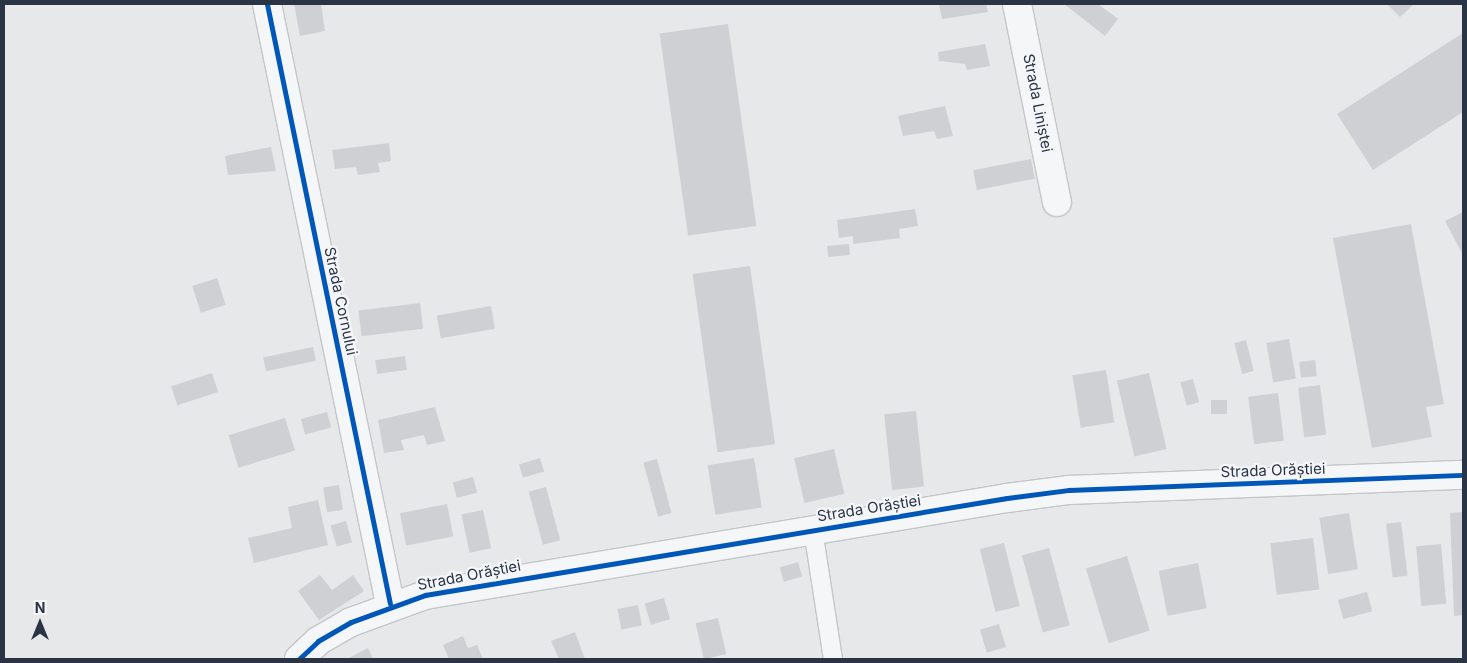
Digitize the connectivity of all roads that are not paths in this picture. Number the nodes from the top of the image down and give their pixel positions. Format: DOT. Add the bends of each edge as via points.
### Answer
graph roads {
  1 [pos="267,4"];
  2 [pos="1017,4"];
  3 [pos="1056,202"];
  4 [pos="1463,475"];
  5 [pos="813,530"];
  6 [pos="390,604"];
  7 [pos="299,659"];
  8 [pos="833,659"];
  1 -- 6 [label="street, Strada Cornului"];
  2 -- 3 [label="street, Strada Liniștei"];
  4 -- 5 [label="street, Strada Orăștiei" via="1069,490"];
  5 -- 6 [label="street, Strada Orăștiei" via="500,581"];
  5 -- 8 [label="lane"];
  6 -- 7 [label="street, Strada Orăștiei" via="318,641"];
}
